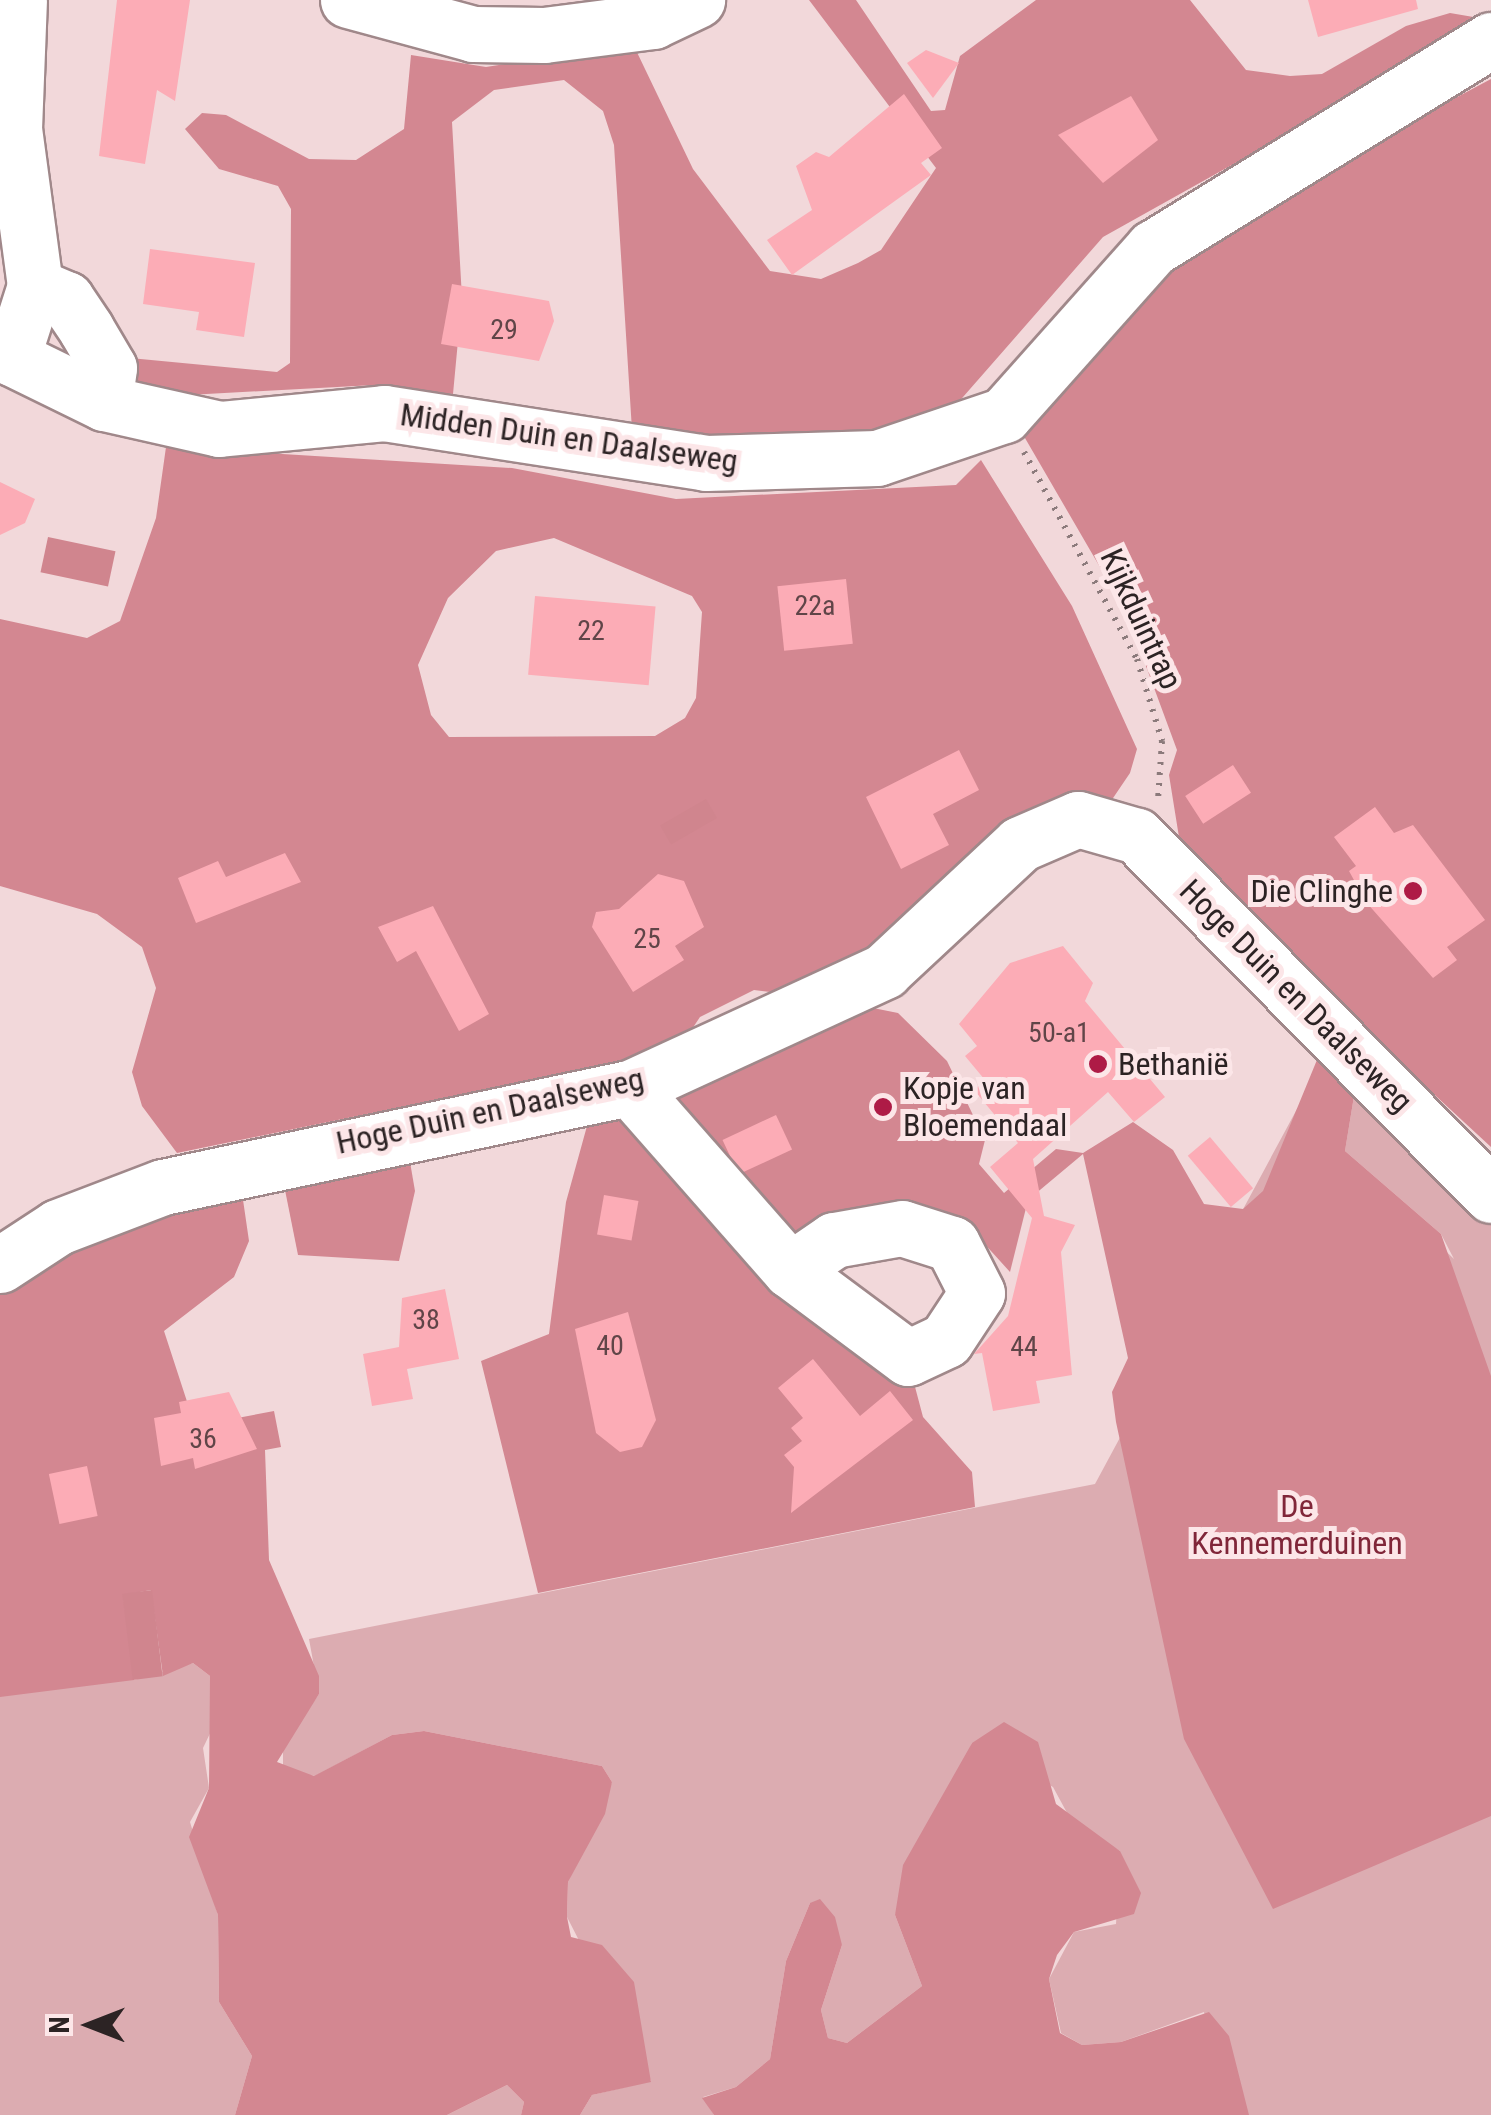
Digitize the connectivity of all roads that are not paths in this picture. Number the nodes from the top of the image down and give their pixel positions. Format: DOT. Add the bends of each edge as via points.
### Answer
graph roads {
  1 [pos="20,0"];
  2 [pos="348,0"];
  3 [pos="697,0"];
  4 [pos="1491,40"];
  5 [pos="36,286"];
  6 [pos="6,355"];
  7 [pos="104,403"];
  8 [pos="630,1088"];
  9 [pos="1491,1194"];
  10 [pos="0,1265"];
  11 [pos="790,1270"];
  1 -- 5 [label="street" via="14,129"];
  2 -- 3 [label="street" via="400,21 526,35 653,21"];
  4 -- 7 [label="street, Midden Duin en Daalseweg" via="1153,248 1004,415 927,448 877,458 706,463 434,418 367,414 219,429"];
  5 -- 6 [label="street"];
  5 -- 7 [label="street" via="66,300 109,368"];
  6 -- 7 [label="street, Midden Duin en Daalseweg"];
  8 -- 9 [label="street, Hoge Duin en Daalseweg" via="884,971 1020,844 1060,821 1137,836"];
  8 -- 10 [label="street, Hoge Duin en Daalseweg" via="163,1187 58,1227"];
  8 -- 11 [label="street"];
}
